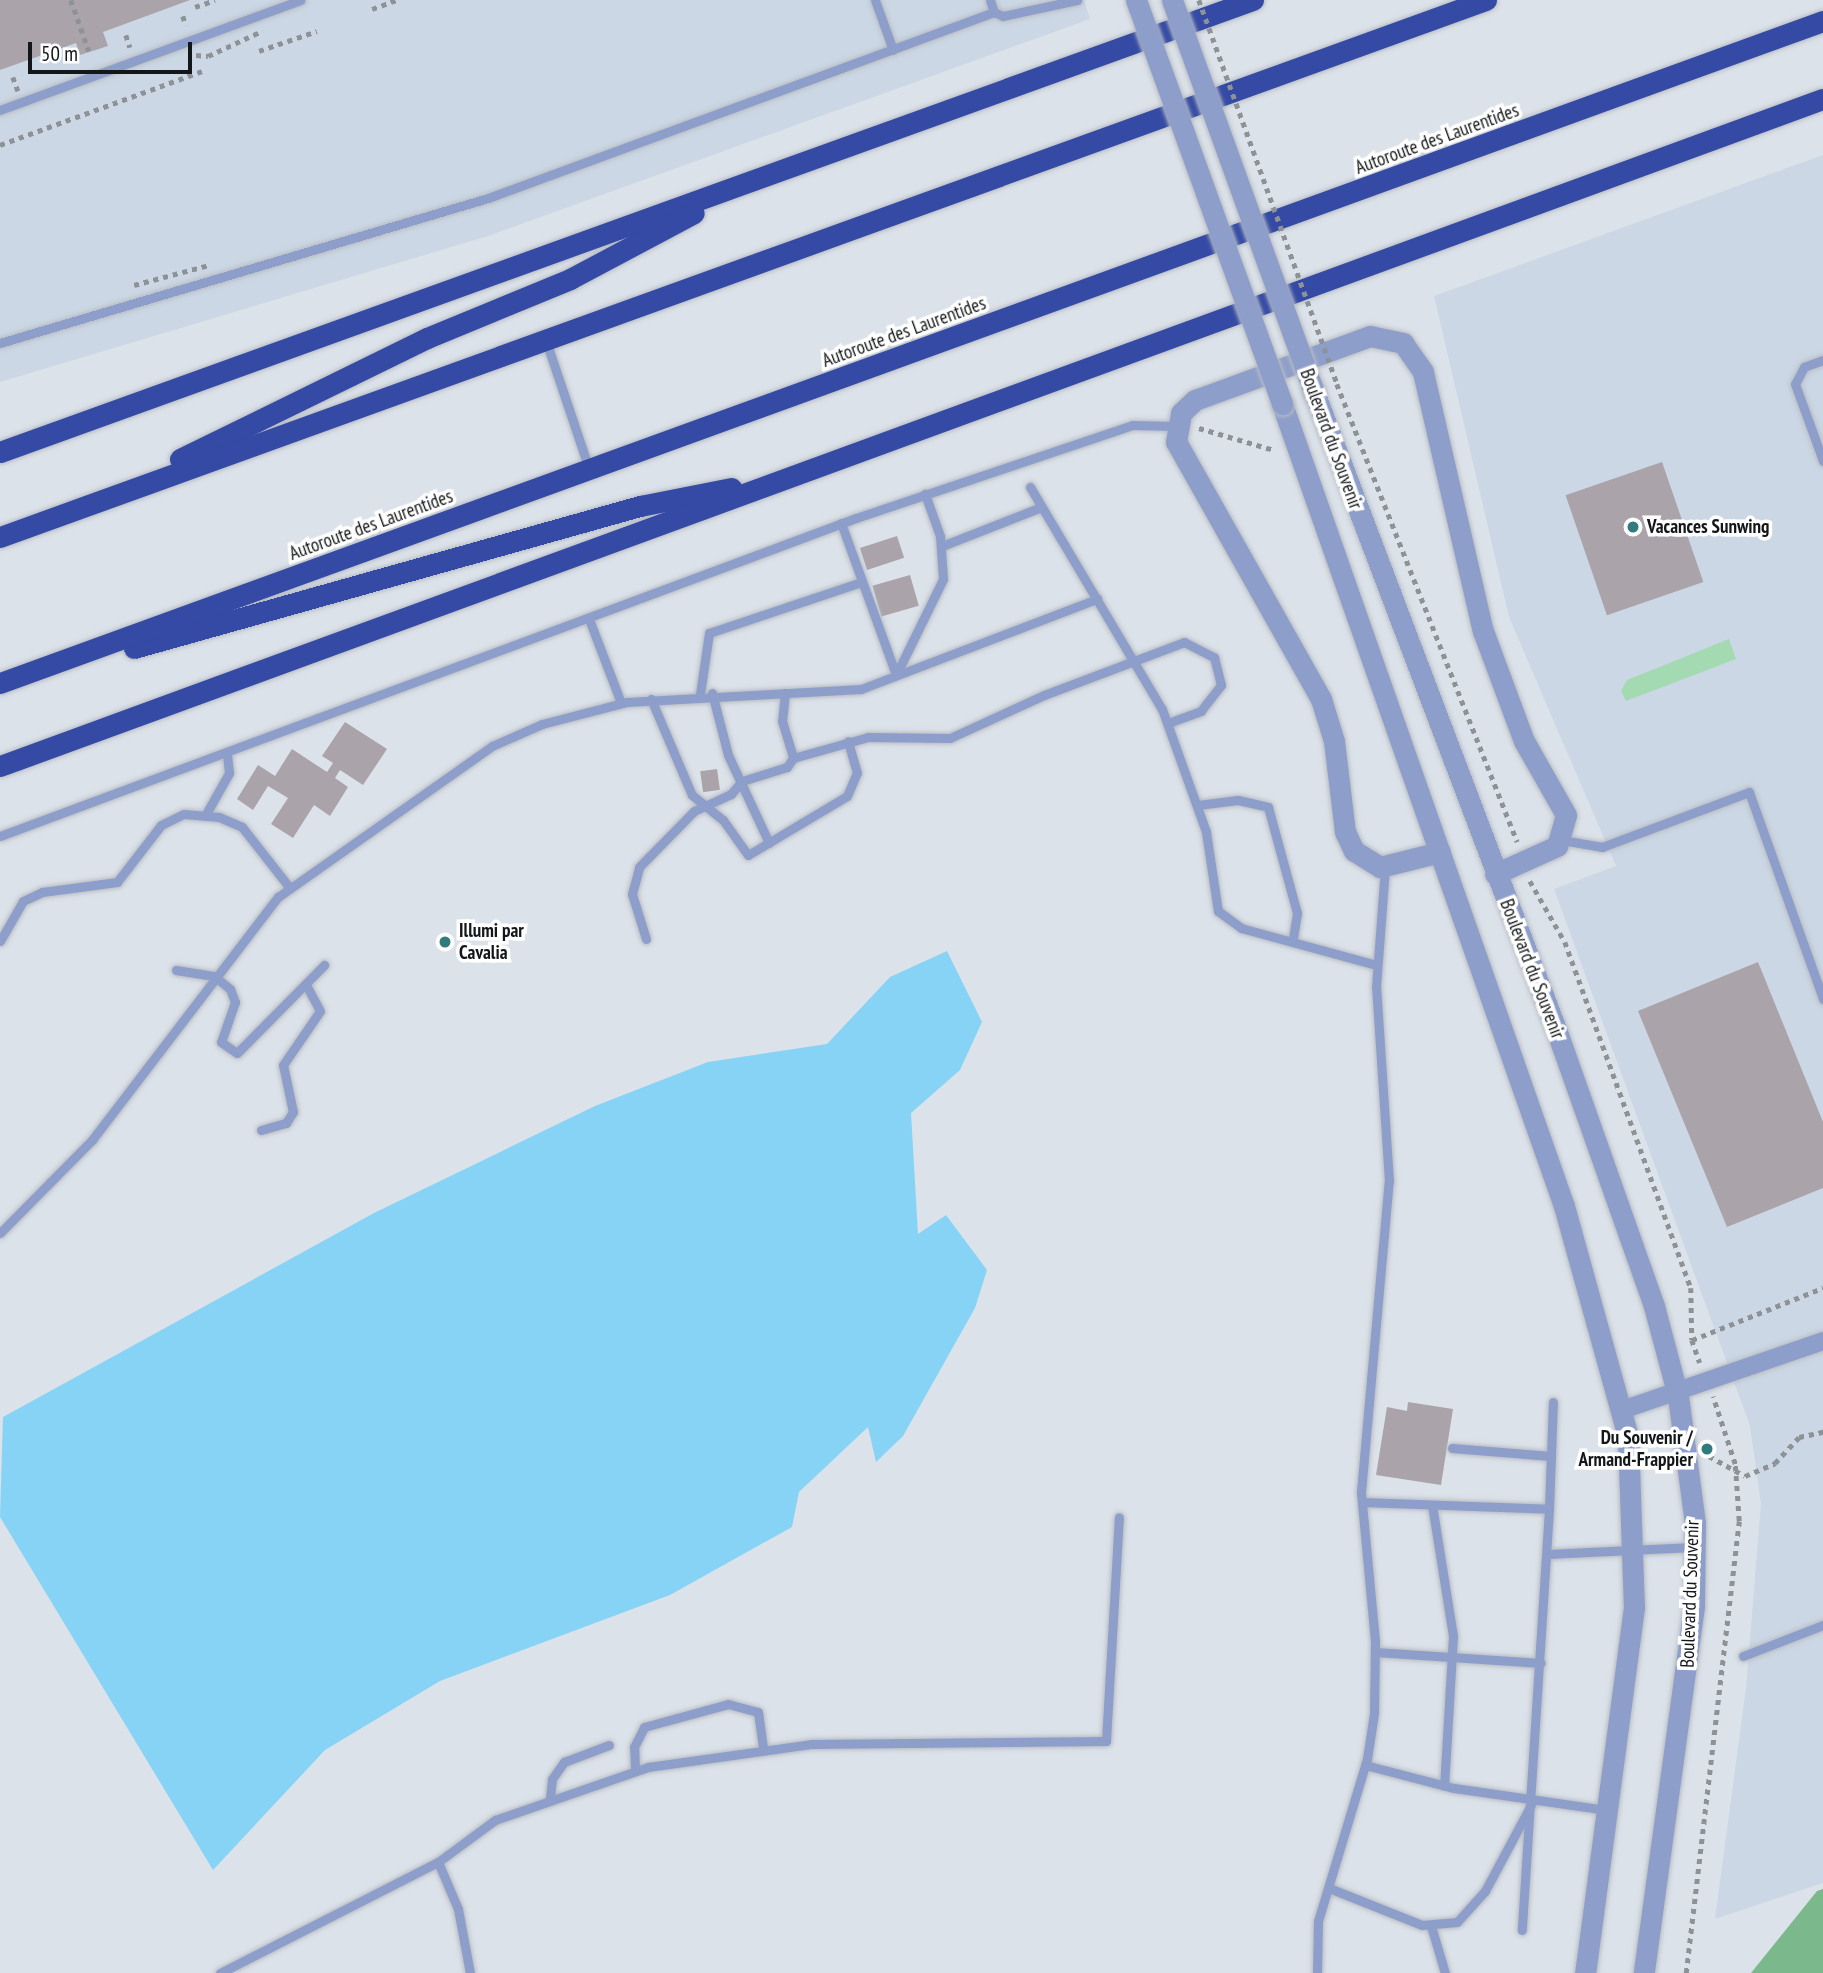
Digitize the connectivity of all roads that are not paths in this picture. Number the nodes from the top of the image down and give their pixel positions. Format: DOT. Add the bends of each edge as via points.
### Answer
graph roads {
  1 [pos="300,0"];
  2 [pos="875,0"];
  3 [pos="990,0"];
  4 [pos="1077,0"];
  5 [pos="1136,0"];
  6 [pos="1172,0"];
  7 [pos="1253,0"];
  8 [pos="1486,0"];
  9 [pos="994,12"];
  10 [pos="1823,22"];
  11 [pos="893,50"];
  12 [pos="1823,99"];
  13 [pos="0,110"];
  14 [pos="751,183"];
  15 [pos="546,341"];
  16 [pos="0,343"];
  17 [pos="1823,359"];
  18 [pos="1177,426"];
  19 [pos="60,430"];
  20 [pos="0,438"];
  21 [pos="0,452"];
  22 [pos="1823,461"];
  23 [pos="590,470"];
  24 [pos="778,478"];
  25 [pos="1030,487"];
  26 [pos="925,494"];
  27 [pos="88,504"];
  28 [pos="1039,508"];
  29 [pos="841,523"];
  30 [pos="0,537"];
  31 [pos="942,546"];
  32 [pos="861,582"];
  33 [pos="1097,599"];
  34 [pos="589,619"];
  35 [pos="1137,663"];
  36 [pos="896,675"];
  37 [pos="0,684"];
  38 [pos="712,693"];
  39 [pos="785,693"];
  40 [pos="700,694"];
  41 [pos="651,699"];
  42 [pos="621,703"];
  43 [pos="1168,723"];
  44 [pos="848,741"];
  45 [pos="227,755"];
  46 [pos="793,758"];
  47 [pos="0,766"];
  48 [pos="742,781"];
  49 [pos="1198,806"];
  50 [pos="704,807"];
  51 [pos="206,814"];
  52 [pos="0,836"];
  53 [pos="1562,840"];
  54 [pos="769,843"];
  55 [pos="1440,852"];
  56 [pos="1385,867"];
  57 [pos="1495,874"];
  58 [pos="289,887"];
  59 [pos="646,939"];
  60 [pos="1293,939"];
  61 [pos="0,941"];
  62 [pos="324,965"];
  63 [pos="1376,965"];
  64 [pos="176,970"];
  65 [pos="214,976"];
  66 [pos="306,985"];
  67 [pos="1823,999"];
  68 [pos="261,1129"];
  69 [pos="0,1233"];
  70 [pos="1823,1341"];
  71 [pos="1678,1396"];
  72 [pos="1553,1402"];
  73 [pos="1622,1410"];
  74 [pos="1452,1448"];
  75 [pos="1551,1456"];
  76 [pos="1362,1502"];
  77 [pos="1432,1505"];
  78 [pos="1549,1510"];
  79 [pos="1119,1517"];
  80 [pos="1696,1547"];
  81 [pos="1636,1551"];
  82 [pos="1547,1554"];
  83 [pos="1823,1625"];
  84 [pos="1376,1653"];
  85 [pos="1743,1656"];
  86 [pos="1453,1657"];
  87 [pos="1541,1663"];
  88 [pos="609,1745"];
  89 [pos="763,1747"];
  90 [pos="1365,1765"];
  91 [pos="635,1771"];
  92 [pos="1444,1786"];
  93 [pos="550,1798"];
  94 [pos="1534,1800"];
  95 [pos="1609,1811"];
  96 [pos="438,1862"];
  97 [pos="1329,1888"];
  98 [pos="1431,1926"];
  99 [pos="1522,1930"];
  100 [pos="220,1973"];
  101 [pos="470,1973"];
  102 [pos="1317,1973"];
  103 [pos="1445,1973"];
  104 [pos="1585,1973"];
  105 [pos="1644,1973"];
  1 -- 13 [label="lane"];
  2 -- 11 [label="lane"];
  3 -- 9 [label="lane"];
  4 -- 9 [label="lane" via="1003,16"];
  5 -- 55 [label="street, Boulevard du Souvenir, bridge"];
  6 -- 57 [label="street, Boulevard du Souvenir, bridge"];
  7 -- 14 [label="highway"];
  8 -- 15 [label="highway"];
  9 -- 11 [label="lane"];
  10 -- 23 [label="highway, Autoroute des Laurentides"];
  11 -- 16 [label="lane" via="488,198"];
  12 -- 24 [label="highway"];
  14 -- 19 [label="highway"];
  14 -- 27 [label="highway" via="570,279 426,338"];
  15 -- 23 [label="lane"];
  15 -- 27 [label="highway"];
  17 -- 22 [label="lane" via="1804,366 1795,384"];
  18 -- 26 [label="lane" via="1132,425"];
  18 -- 53 [label="street" via="1187,406 1210,392 1357,338 1390,337 1411,350 1423,372 1473,601 1519,730 1566,815"];
  18 -- 56 [label="street" via="1178,452 1191,478 1321,699 1334,741 1349,842 1362,859"];
  19 -- 20 [label="highway"];
  19 -- 21 [label="highway"];
  23 -- 37 [label="highway, Autoroute des Laurentides"];
  24 -- 37 [label="highway" via="640,506"];
  24 -- 47 [label="highway" via="649,532"];
  25 -- 28 [label="lane"];
  26 -- 29 [label="lane"];
  26 -- 31 [label="lane"];
  27 -- 30 [label="highway"];
  28 -- 31 [label="lane"];
  28 -- 33 [label="lane"];
  29 -- 32 [label="lane"];
  29 -- 34 [label="lane"];
  31 -- 36 [label="lane" via="939,593 908,640"];
  32 -- 36 [label="lane"];
  32 -- 40 [label="lane" via="709,633"];
  33 -- 35 [label="lane"];
  33 -- 36 [label="lane"];
  34 -- 42 [label="lane"];
  34 -- 45 [label="lane"];
  35 -- 43 [label="lane"];
  35 -- 43 [label="lane" via="1184,642 1220,664 1214,698 1201,711"];
  35 -- 44 [label="lane" via="1044,695 964,736 892,734"];
  36 -- 39 [label="lane" via="852,691"];
  38 -- 39 [label="lane"];
  38 -- 40 [label="lane"];
  38 -- 48 [label="lane" via="718,730"];
  39 -- 46 [label="lane" via="782,721"];
  40 -- 41 [label="lane"];
  41 -- 42 [label="lane"];
  41 -- 50 [label="lane" via="692,795"];
  42 -- 58 [label="lane" via="542,724 492,746"];
  43 -- 49 [label="lane"];
  44 -- 46 [label="lane"];
  44 -- 54 [label="lane" via="857,773 852,789"];
  45 -- 51 [label="lane" via="229,773"];
  45 -- 52 [label="lane"];
  46 -- 48 [label="lane" via="787,767"];
  48 -- 50 [label="lane" via="732,794"];
  48 -- 54 [label="lane"];
  49 -- 60 [label="lane" via="1218,911 1241,928"];
  49 -- 60 [label="lane" via="1238,800 1268,807 1297,913"];
  50 -- 54 [label="lane" via="723,820 748,855"];
  50 -- 59 [label="lane" via="634,875 634,903"];
  51 -- 58 [label="lane" via="242,827"];
  51 -- 61 [label="lane" via="168,818 117,882 33,895 15,910"];
  53 -- 57 [label="street" via="1537,859"];
  53 -- 67 [label="lane" via="1602,846 1749,792"];
  55 -- 56 [label="street"];
  55 -- 73 [label="street, Boulevard du Souvenir" via="1564,1206"];
  56 -- 63 [label="lane"];
  57 -- 71 [label="street, Boulevard du Souvenir" via="1654,1306"];
  58 -- 65 [label="lane"];
  60 -- 63 [label="lane"];
  62 -- 66 [label="lane"];
  63 -- 76 [label="lane" via="1389,1181"];
  64 -- 65 [label="lane"];
  65 -- 66 [label="lane" via="233,995 221,1035 223,1048 231,1053 243,1051"];
  65 -- 69 [label="lane" via="92,1140"];
  66 -- 68 [label="lane" via="320,1011 283,1065 293,1112 286,1123"];
  70 -- 71 [label="street"];
  71 -- 73 [label="street"];
  71 -- 80 [label="street, Boulevard du Souvenir"];
  72 -- 75 [label="lane"];
  73 -- 81 [label="street, Boulevard du Souvenir"];
  74 -- 75 [label="lane"];
  75 -- 78 [label="lane"];
  76 -- 77 [label="lane"];
  76 -- 84 [label="lane"];
  77 -- 78 [label="lane"];
  77 -- 86 [label="lane"];
  78 -- 82 [label="lane"];
  79 -- 89 [label="lane" via="1107,1741 962,1738"];
  80 -- 81 [label="lane"];
  80 -- 105 [label="street, Boulevard du Souvenir" via="1688,1666"];
  81 -- 82 [label="lane"];
  81 -- 95 [label="street, Boulevard du Souvenir"];
  82 -- 87 [label="lane"];
  83 -- 85 [label="lane"];
  84 -- 86 [label="lane"];
  84 -- 90 [label="lane"];
  86 -- 87 [label="lane"];
  86 -- 92 [label="lane"];
  87 -- 94 [label="lane"];
  88 -- 93 [label="lane" via="564,1762 552,1779"];
  89 -- 91 [label="lane"];
  89 -- 91 [label="lane" via="758,1712 728,1704 644,1727 634,1747"];
  90 -- 92 [label="lane"];
  90 -- 97 [label="lane"];
  91 -- 93 [label="lane"];
  92 -- 94 [label="lane"];
  93 -- 96 [label="lane" via="495,1820"];
  94 -- 95 [label="lane"];
  94 -- 98 [label="lane" via="1476,1905 1457,1922"];
  94 -- 99 [label="lane"];
  95 -- 104 [label="street, Boulevard du Souvenir"];
  96 -- 100 [label="lane"];
  96 -- 101 [label="lane" via="463,1926"];
  97 -- 98 [label="lane"];
  97 -- 102 [label="lane" via="1315,1936"];
  98 -- 103 [label="lane"];
}
